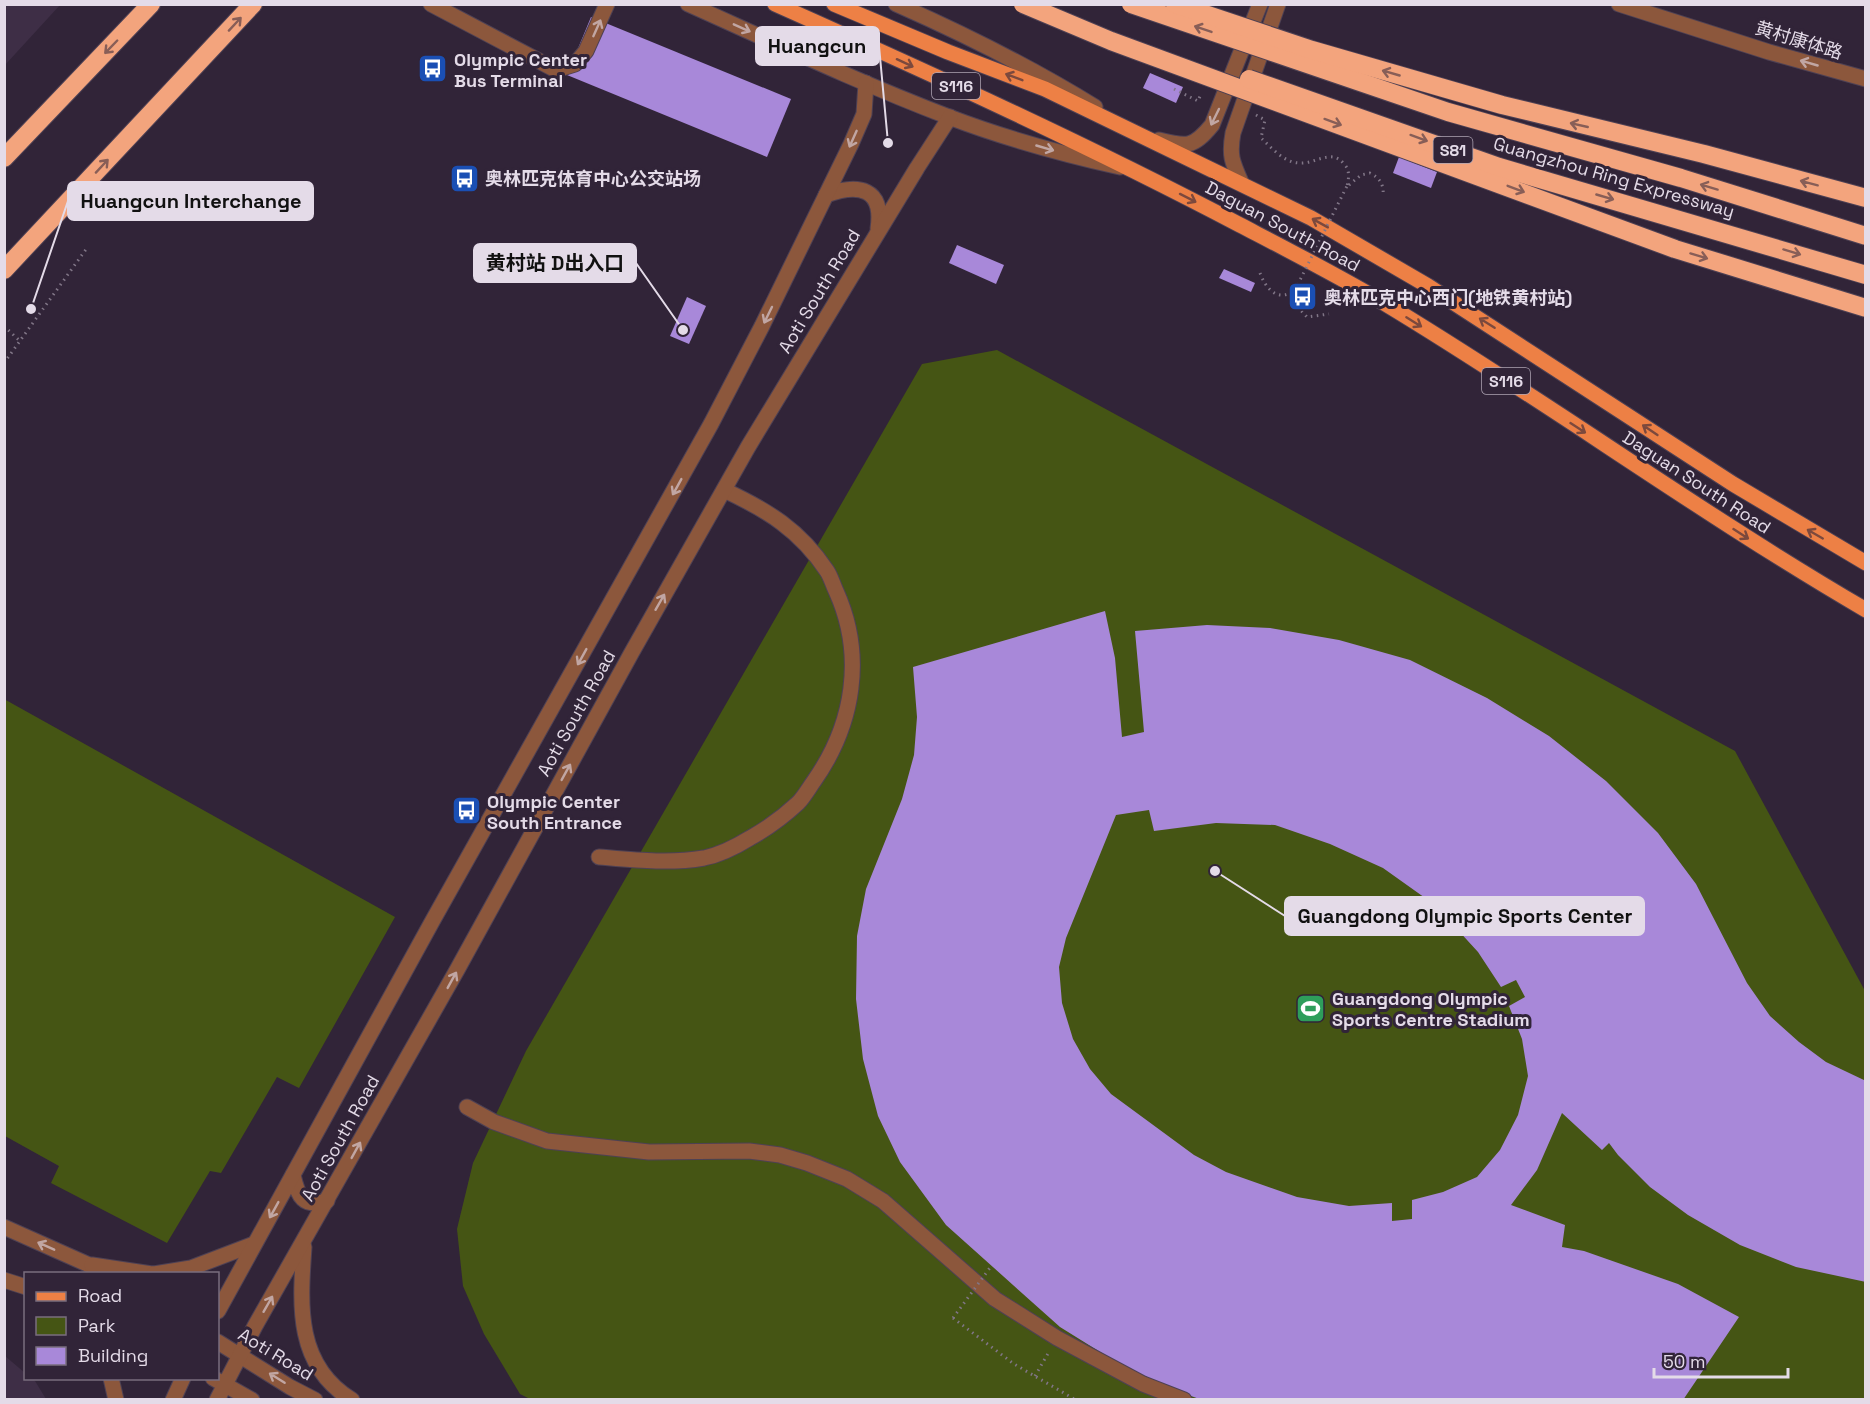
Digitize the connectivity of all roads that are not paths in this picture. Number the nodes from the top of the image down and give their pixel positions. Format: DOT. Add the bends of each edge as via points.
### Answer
graph roads {
  1 [pos="152,4"];
  2 [pos="253,4"];
  3 [pos="431,4"];
  4 [pos="607,4"];
  5 [pos="688,4"];
  6 [pos="775,4"];
  7 [pos="834,4"];
  8 [pos="896,4"];
  9 [pos="1023,4"];
  10 [pos="1048,4"];
  11 [pos="1131,4"];
  12 [pos="1174,4"];
  13 [pos="1260,4"];
  14 [pos="1278,4"];
  15 [pos="1618,4"];
  16 [pos="1866,79"];
  17 [pos="866,83"];
  18 [pos="950,117"];
  19 [pos="1143,136"];
  20 [pos="4,158"];
  21 [pos="1136,171"];
  22 [pos="1241,182"];
  23 [pos="826,195"];
  24 [pos="1866,198"];
  25 [pos="878,232"];
  26 [pos="1866,236"];
  27 [pos="4,270"];
  28 [pos="1866,275"];
  29 [pos="1866,308"];
  30 [pos="724,490"];
  31 [pos="1866,563"];
  32 [pos="1866,610"];
  33 [pos="599,857"];
  34 [pos="467,1107"];
  35 [pos="293,1175"];
  36 [pos="327,1201"];
  37 [pos="4,1227"];
  38 [pos="304,1242"];
  39 [pos="254,1244"];
  40 [pos="87,1264"];
  41 [pos="101,1272"];
  42 [pos="140,1272"];
  43 [pos="166,1272"];
  44 [pos="4,1280"];
  45 [pos="24,1286"];
  46 [pos="219,1309"];
  47 [pos="219,1343"];
  48 [pos="239,1355"];
  49 [pos="111,1380"];
  50 [pos="182,1380"];
  51 [pos="219,1382"];
  52 [pos="116,1400"];
  53 [pos="173,1400"];
  54 [pos="217,1400"];
  55 [pos="252,1400"];
  56 [pos="315,1400"];
  57 [pos="352,1400"];
  58 [pos="1184,1400"];
  1 -- 20 [label="highway, one-way"];
  27 -- 2 [label="highway, one-way"];
  3 -- 4 [label="street, one-way" via="556,70 575,64 586,51"];
  5 -- 17 [label="street, one-way"];
  6 -- 21 [label="main road, Daguan South Road / S116, one-way"];
  19 -- 7 [label="main road, Daguan South Road / S116, one-way" via="1045,89"];
  8 -- 19 [label="street" via="1069,91"];
  9 -- 29 [label="highway, one-way, bridge" via="1111,41 1675,249"];
  10 -- 28 [label="highway, Guangzhou Ring Expressway / S81, one-way, bridge" via="1499,167"];
  26 -- 11 [label="highway, Guangzhou Ring Expressway / S81, one-way, bridge" via="1448,112"];
  24 -- 12 [label="highway, one-way, bridge" via="1502,105 1312,50"];
  13 -- 19 [label="street, one-way" via="1218,114 1201,139 1180,146"];
  14 -- 22 [label="street" via="1233,133 1232,164"];
  16 -- 15 [label="street, 黄村康体路, one-way"];
  17 -- 18 [label="street"];
  17 -- 23 [label="street, Aoti South Road, one-way" via="864,114"];
  18 -- 21 [label="street, one-way" via="1075,157"];
  18 -- 25 [label="street, Aoti South Road"];
  19 -- 22 [label="main road, Daguan South Road / S116"];
  21 -- 32 [label="main road, Daguan South Road / S116, one-way" via="1382,303 1751,541"];
  31 -- 22 [label="main road, Daguan South Road / S116, one-way" via="1734,484 1428,286"];
  23 -- 25 [label="street" via="854,189 867,192 876,199 880,212"];
  23 -- 35 [label="street, Aoti South Road, one-way" via="711,424"];
  25 -- 30 [label="street, Aoti South Road"];
  30 -- 33 [label="street" via="760,507 787,526 827,572 849,627 854,657 852,692 841,731 825,766 799,802 771,826 740,844 706,858 659,862"];
  36 -- 30 [label="street, Aoti South Road, one-way"];
  34 -- 58 [label="street" via="494,1122 547,1141 649,1152 750,1151 798,1160 847,1179 883,1202 995,1299 1143,1384"];
  35 -- 36 [label="street" via="302,1198 315,1204"];
  35 -- 39 [label="street, Aoti South Road, one-way"];
  36 -- 38 [label="street, Aoti South Road"];
  40 -- 37 [label="street, one-way"];
  48 -- 38 [label="street, Aoti South Road, one-way"];
  38 -- 57 [label="street" via="301,1290 305,1336 321,1371"];
  39 -- 43 [label="street" via="191,1268"];
  39 -- 46 [label="street, Aoti South Road"];
  40 -- 41 [label="street"];
  40 -- 42 [label="street"];
  44 -- 45 [label="street"];
  47 -- 48 [label="street, Aoti Road"];
  48 -- 51 [label="street, Aoti South Road"];
  56 -- 48 [label="street, Aoti Road, one-way"];
  49 -- 52 [label="street"];
  50 -- 53 [label="street"];
  51 -- 54 [label="street, Aoti South Road"];
  51 -- 55 [label="street"];
}
